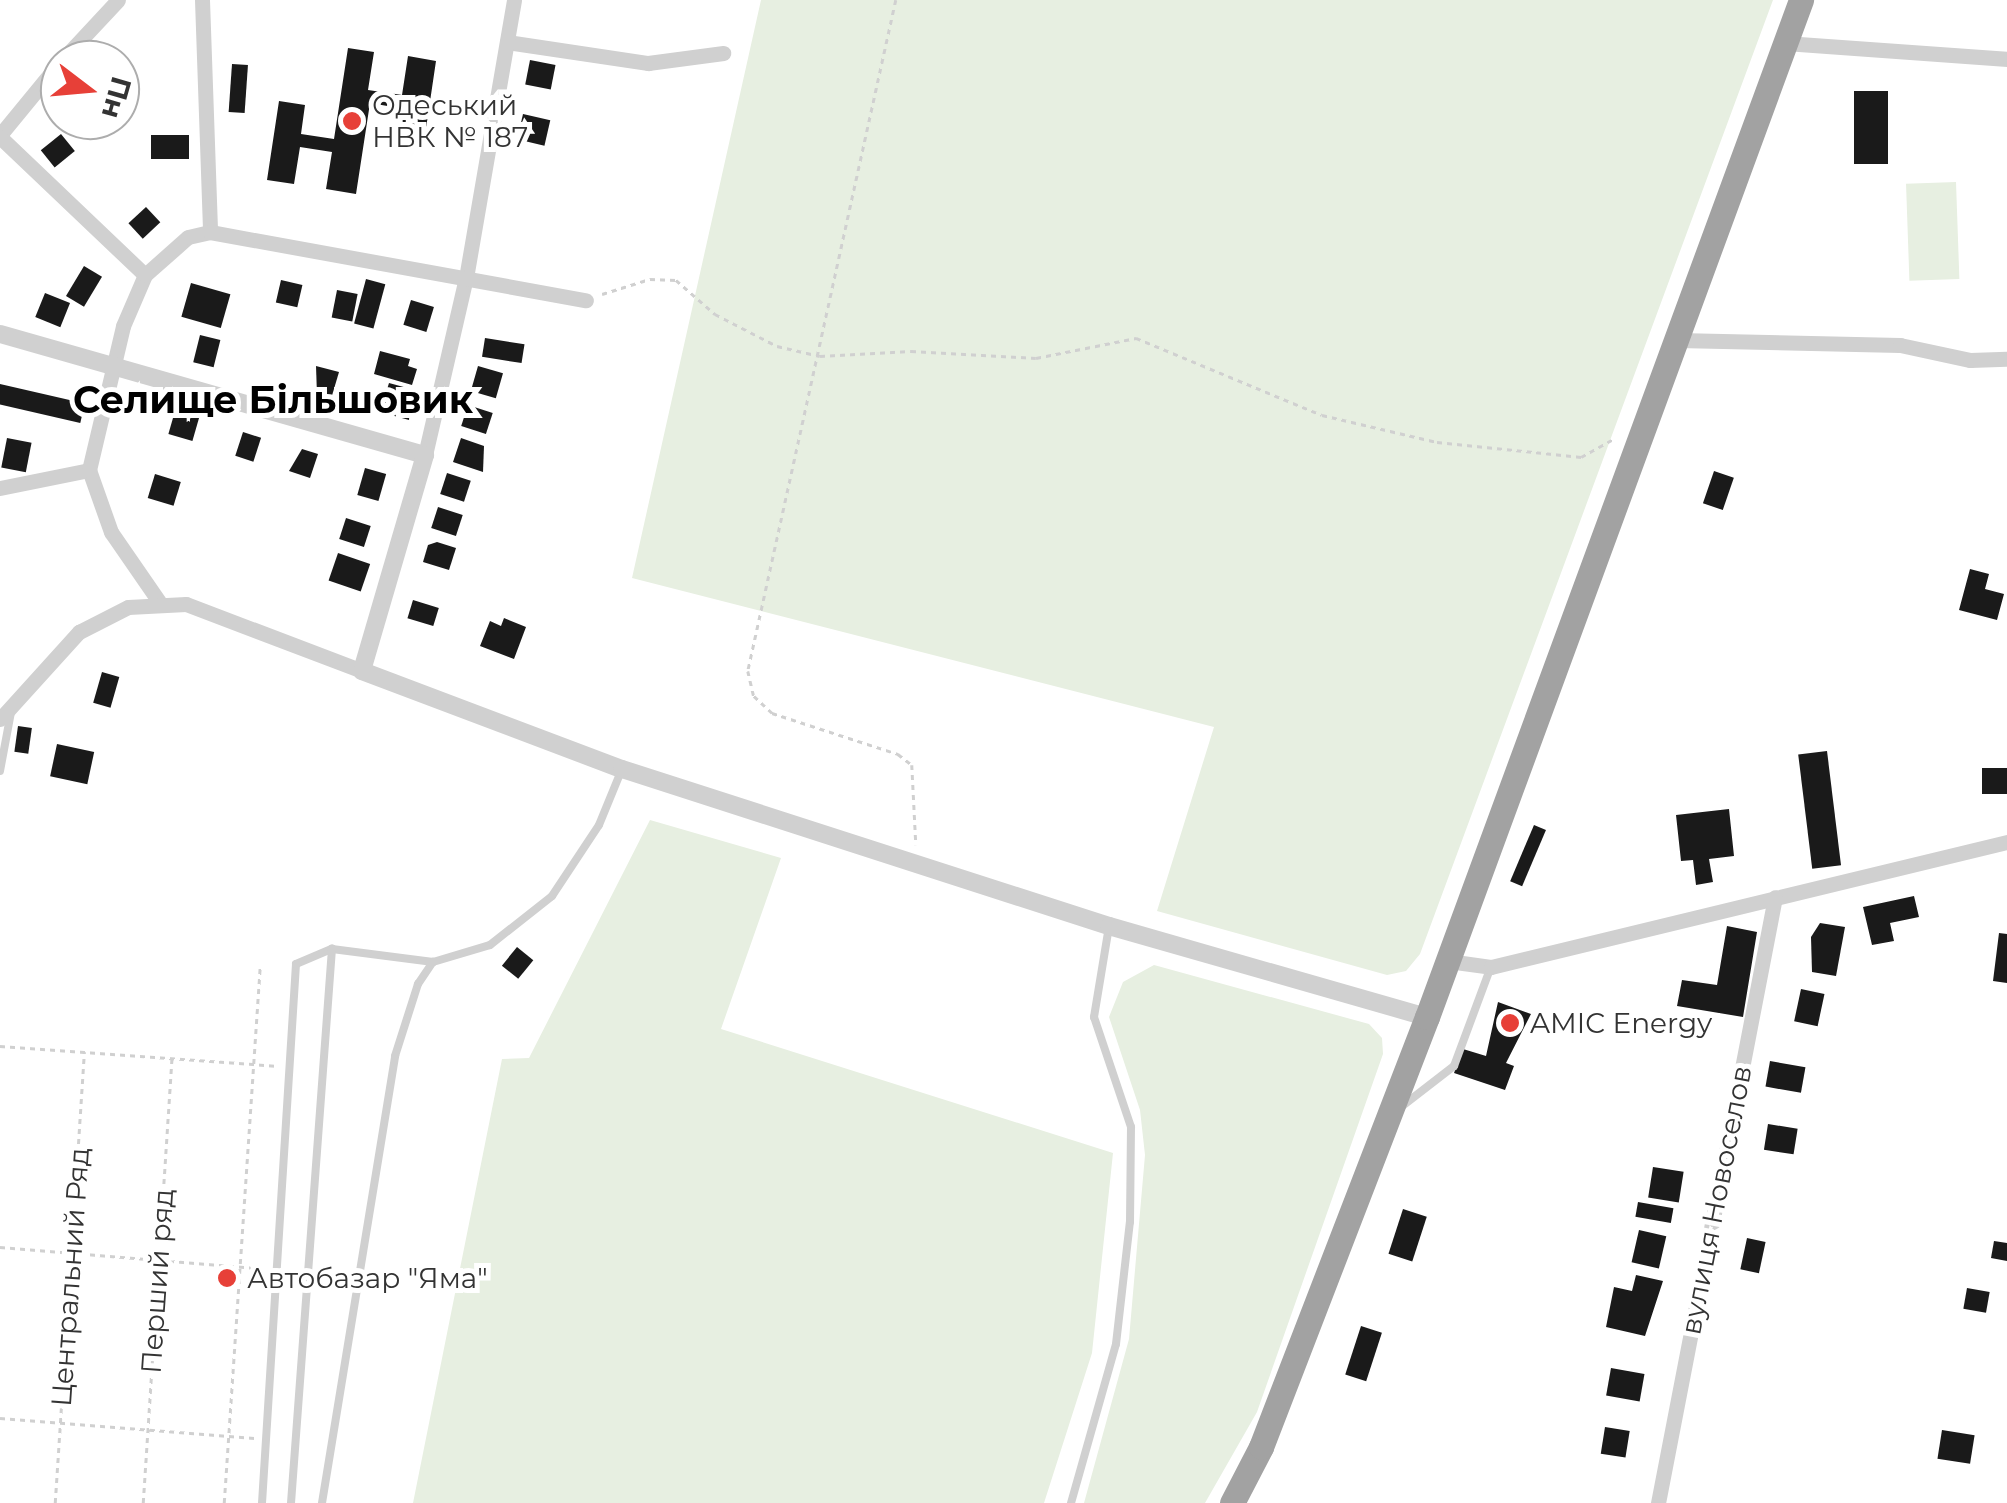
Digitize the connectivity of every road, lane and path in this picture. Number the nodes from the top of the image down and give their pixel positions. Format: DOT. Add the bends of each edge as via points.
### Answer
graph roads {
  1 [pos="202,0"];
  2 [pos="514,0"];
  3 [pos="896,0"];
  4 [pos="1801,0"];
  5 [pos="112,2"];
  6 [pos="79,40"];
  7 [pos="507,42"];
  8 [pos="1786,42"];
  9 [pos="723,53"];
  10 [pos="2007,60"];
  11 [pos="40,87"];
  12 [pos="0,136"];
  13 [pos="210,232"];
  14 [pos="145,275"];
  15 [pos="466,278"];
  16 [pos="586,300"];
  17 [pos="0,334"];
  18 [pos="1677,340"];
  19 [pos="820,356"];
  20 [pos="2007,359"];
  21 [pos="113,362"];
  22 [pos="1641,436"];
  23 [pos="424,455"];
  24 [pos="89,470"];
  25 [pos="0,488"];
  26 [pos="160,603"];
  27 [pos="362,670"];
  28 [pos="13,703"];
  29 [pos="0,719"];
  30 [pos="622,769"];
  31 [pos="0,771"];
  32 [pos="2007,842"];
  33 [pos="915,864"];
  34 [pos="1775,897"];
  35 [pos="1109,926"];
  36 [pos="332,950"];
  37 [pos="1448,961"];
  38 [pos="432,962"];
  39 [pos="260,966"];
  40 [pos="1491,966"];
  41 [pos="1427,1016"];
  42 [pos="0,1046"];
  43 [pos="84,1052"];
  44 [pos="172,1058"];
  45 [pos="253,1064"];
  46 [pos="289,1067"];
  47 [pos="1389,1116"];
  48 [pos="0,1247"];
  49 [pos="71,1253"];
  50 [pos="159,1260"];
  51 [pos="240,1267"];
  52 [pos="276,1270"];
  53 [pos="0,1418"];
  54 [pos="60,1422"];
  55 [pos="148,1430"];
  56 [pos="228,1436"];
  57 [pos="266,1438"];
  58 [pos="55,1503"];
  59 [pos="143,1503"];
  60 [pos="224,1503"];
  61 [pos="262,1503"];
  62 [pos="291,1503"];
  63 [pos="322,1503"];
  64 [pos="1071,1503"];
  65 [pos="1232,1503"];
  66 [pos="1658,1503"];
  1 -- 13 [label="street"];
  2 -- 7 [label="street"];
  3 -- 19 [label="path"];
  4 -- 8 [label="highway"];
  5 -- 6 [label="street"];
  7 -- 9 [label="street" via="648,64"];
  7 -- 15 [label="street"];
  8 -- 10 [label="street"];
  8 -- 18 [label="highway"];
  11 -- 12 [label="street"];
  12 -- 14 [label="street"];
  13 -- 14 [label="street" via="188,236"];
  13 -- 15 [label="street"];
  14 -- 21 [label="street"];
  15 -- 16 [label="street"];
  15 -- 23 [label="street"];
  16 -- 19 [label="path" via="650,280 676,280 730,322 776,346"];
  17 -- 21 [label="street"];
  18 -- 20 [label="street" via="1900,346 1970,360"];
  18 -- 22 [label="highway"];
  19 -- 22 [label="path" via="1036,358 1136,338 1322,414 1437,442 1580,456 1621,436"];
  19 -- 33 [label="path" via="748,671 754,696 772,712 912,764"];
  21 -- 23 [label="street"];
  21 -- 24 [label="street"];
  22 -- 37 [label="highway"];
  23 -- 27 [label="street"];
  24 -- 25 [label="street"];
  24 -- 26 [label="street" via="110,532"];
  26 -- 27 [label="street" via="218,613"];
  26 -- 28 [label="street" via="128,607 79,632"];
  27 -- 30 [label="street"];
  28 -- 29 [label="street"];
  28 -- 31 [label="lane"];
  30 -- 33 [label="street"];
  30 -- 38 [label="lane" via="599,825 552,896 490,945"];
  32 -- 34 [label="street"];
  33 -- 35 [label="street"];
  34 -- 40 [label="street"];
  34 -- 66 [label="street, вулиця Новоселов"];
  35 -- 41 [label="street"];
  35 -- 64 [label="lane" via="1094,1017 1131,1127 1130,1222 1116,1344"];
  36 -- 38 [label="lane"];
  36 -- 46 [label="lane" via="296,964"];
  36 -- 62 [label="lane"];
  37 -- 40 [label="street"];
  37 -- 41 [label="highway"];
  38 -- 63 [label="lane" via="395,1056"];
  39 -- 45 [label="path"];
  40 -- 47 [label="lane" via="1454,1066"];
  41 -- 47 [label="highway"];
  42 -- 43 [label="path"];
  43 -- 44 [label="path"];
  43 -- 49 [label="path, Центральний Ряд"];
  44 -- 45 [label="path"];
  44 -- 50 [label="path, Перший ряд"];
  45 -- 46 [label="path"];
  45 -- 51 [label="path"];
  46 -- 52 [label="lane"];
  47 -- 65 [label="highway" via="1261,1447"];
  48 -- 49 [label="path"];
  49 -- 50 [label="path"];
  49 -- 54 [label="path, Центральний Ряд"];
  50 -- 51 [label="path"];
  50 -- 55 [label="path, Перший ряд"];
  51 -- 52 [label="path"];
  51 -- 56 [label="path"];
  52 -- 57 [label="lane"];
  53 -- 54 [label="path"];
  54 -- 55 [label="path"];
  54 -- 58 [label="path, Центральний Ряд"];
  55 -- 56 [label="path"];
  55 -- 59 [label="path, Перший ряд"];
  56 -- 57 [label="path"];
  56 -- 60 [label="path"];
  57 -- 61 [label="lane"];
}
